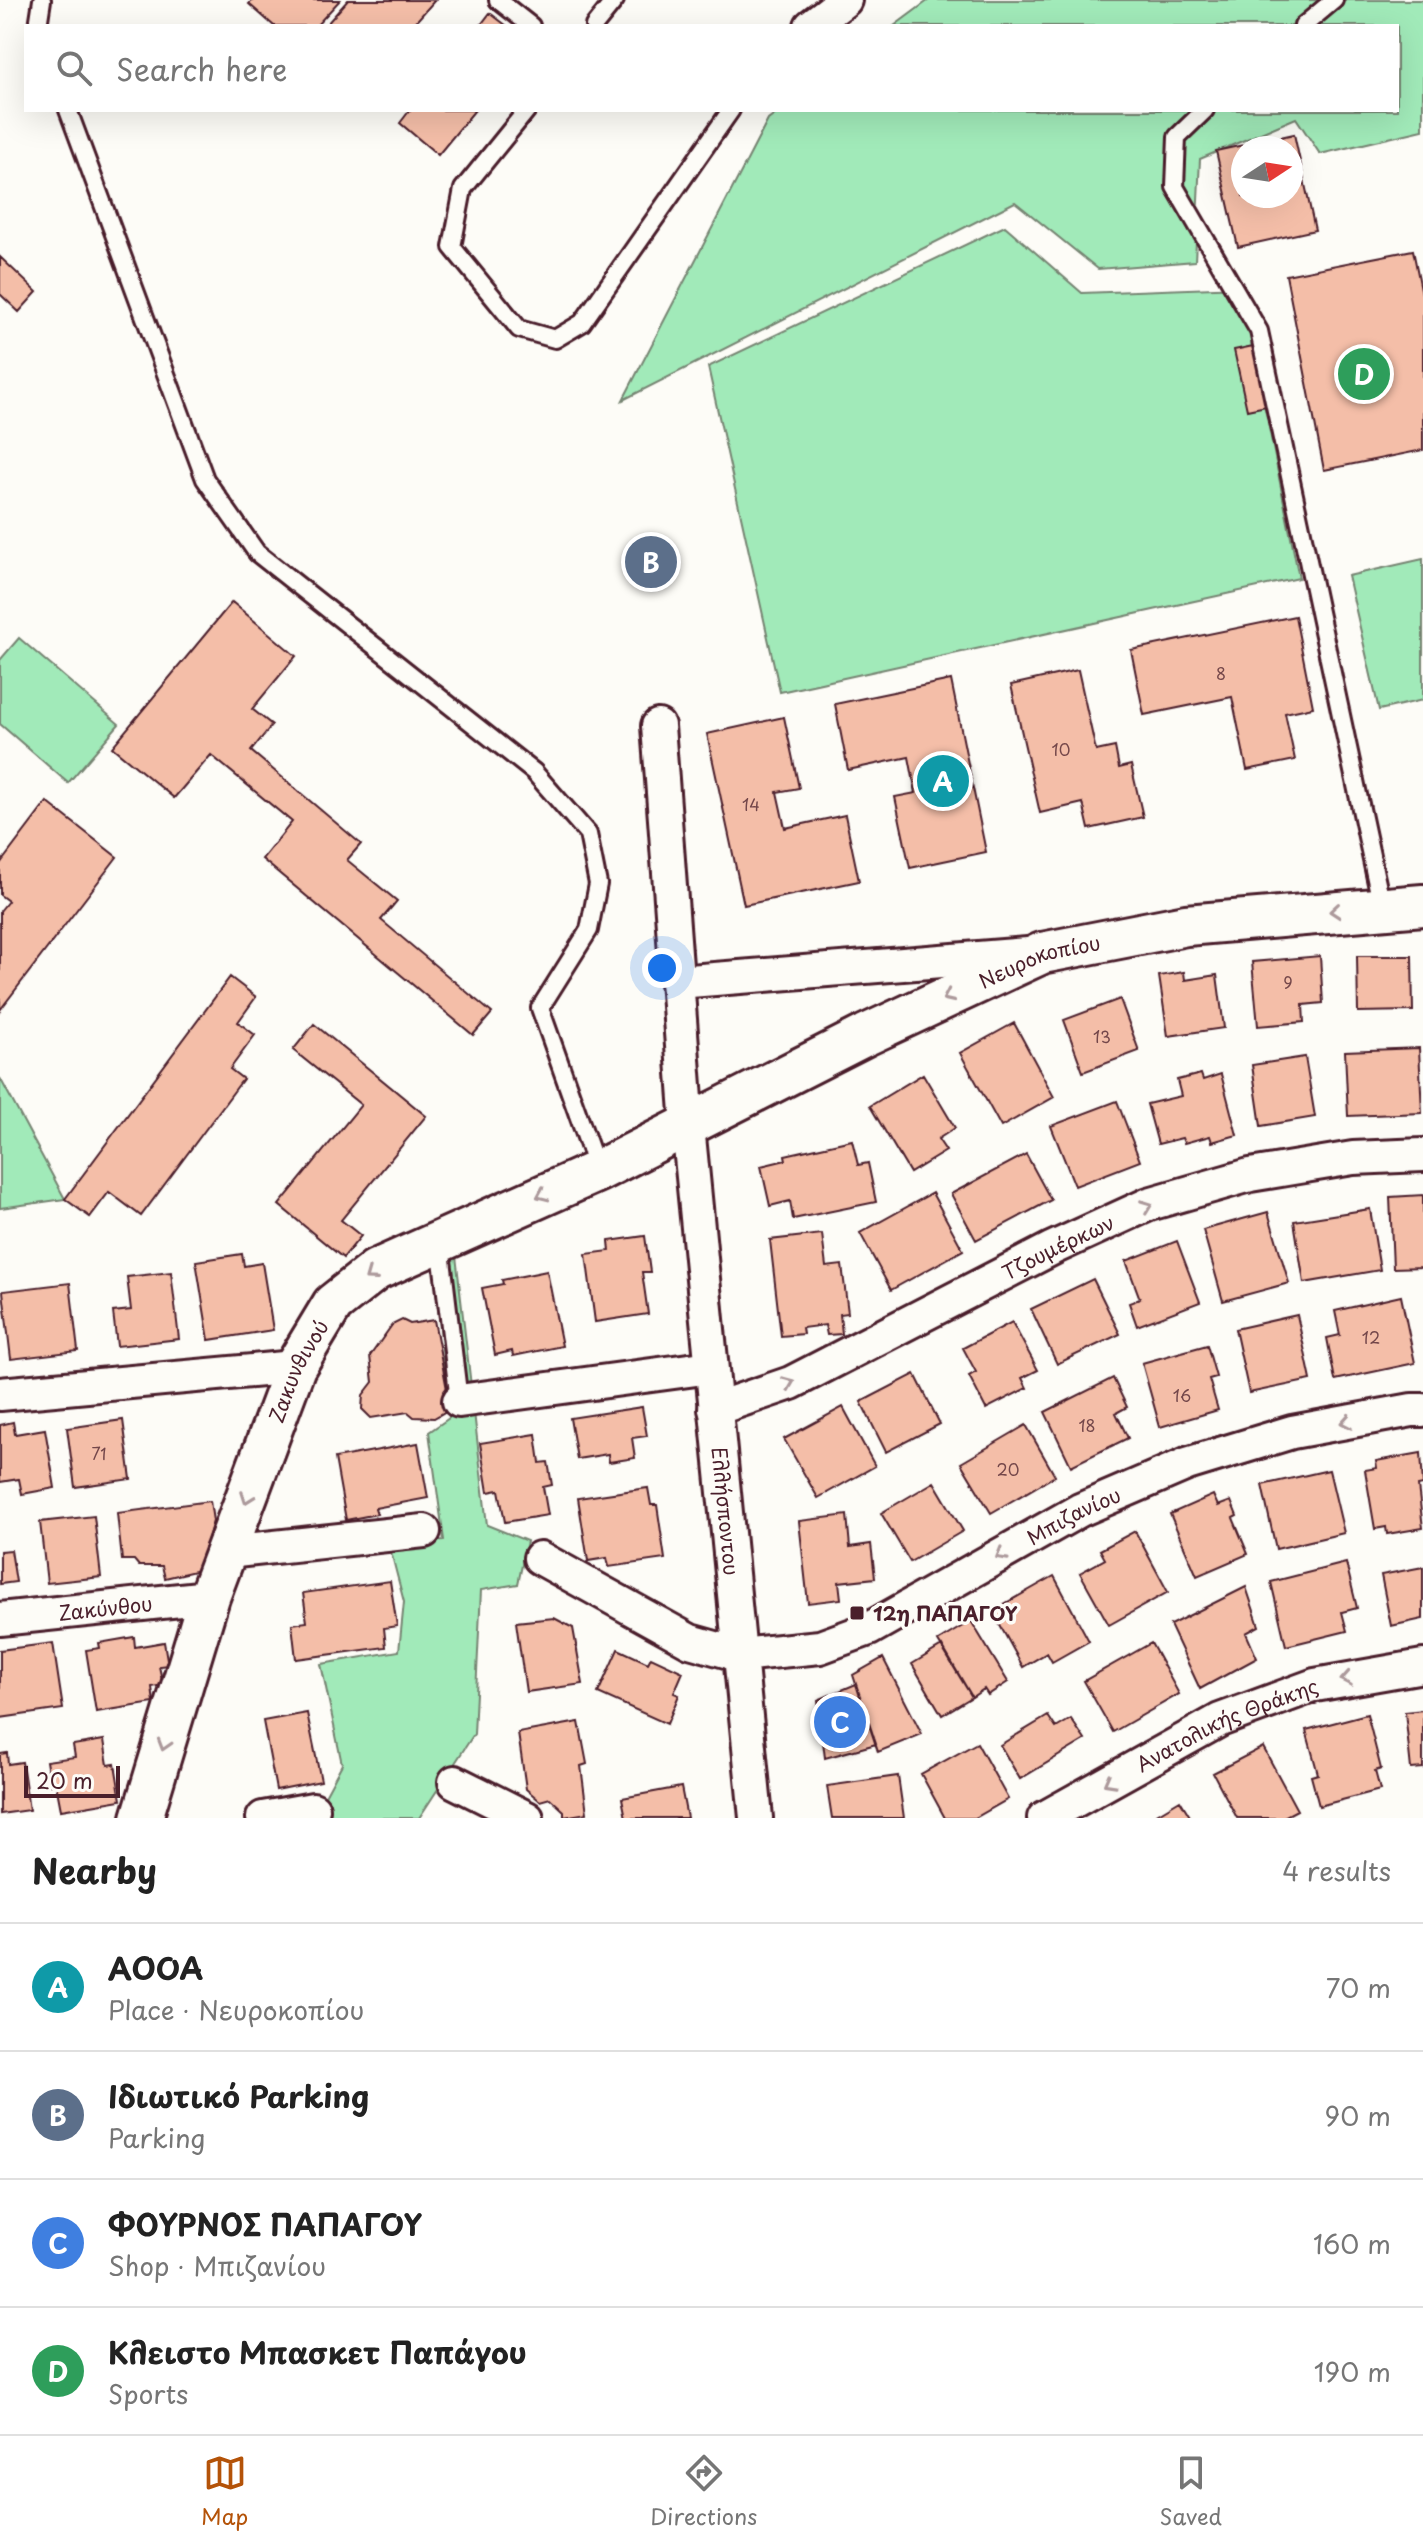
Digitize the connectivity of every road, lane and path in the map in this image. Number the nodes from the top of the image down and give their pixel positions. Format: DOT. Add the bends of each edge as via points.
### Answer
graph roads {
  1 [pos="42,0"];
  2 [pos="498,0"];
  3 [pos="615,0"];
  4 [pos="845,0"];
  5 [pos="1334,0"];
  6 [pos="38,24"];
  7 [pos="528,24"];
  8 [pos="596,24"];
  9 [pos="814,24"];
  10 [pos="1305,24"];
  11 [pos="69,112"];
  12 [pos="525,112"];
  13 [pos="730,112"];
  14 [pos="1203,112"];
  15 [pos="658,726"];
  16 [pos="1423,905"];
  17 [pos="1382,907"];
  18 [pos="1042,953"];
  19 [pos="677,982"];
  20 [pos="688,1126"];
  21 [pos="1423,1155"];
  22 [pos="598,1171"];
  23 [pos="440,1242"];
  24 [pos="295,1367"];
  25 [pos="711,1367"];
  26 [pos="0,1394"];
  27 [pos="459,1401"];
  28 [pos="715,1409"];
  29 [pos="1423,1410"];
  30 [pos="424,1531"];
  31 [pos="227,1552"];
  32 [pos="540,1558"];
  33 [pos="209,1597"];
  34 [pos="0,1619"];
  35 [pos="740,1655"];
  36 [pos="1423,1666"];
  37 [pos="455,1782"];
  38 [pos="313,1809"];
  39 [pos="142,1818"];
  40 [pos="263,1818"];
  41 [pos="527,1818"];
  42 [pos="756,1818"];
  43 [pos="1044,1818"];
  1 -- 6 [label="lane"];
  2 -- 7 [label="lane"];
  3 -- 8 [label="lane"];
  4 -- 9 [label="street"];
  5 -- 10 [label="lane"];
  11 -- 22 [label="lane" via="205,479 248,541 534,772 588,834 598,884 589,930 540,1008"];
  12 -- 13 [label="lane" via="463,189 452,247 519,329 555,339 582,323"];
  14 -- 17 [label="lane" via="1177,137 1175,187 1259,331"];
  15 -- 19 [label="street, Ελλήσποντου"];
  16 -- 17 [label="street, Νευροκοπίου"];
  17 -- 18 [label="street, Νευροκοπίου, one-way" via="1186,925"];
  18 -- 19 [label="street"];
  18 -- 20 [label="street, Νευροκοπίου, one-way"];
  19 -- 20 [label="street, Ελλήσποντου"];
  20 -- 22 [label="street, Ζακυνθινού"];
  20 -- 25 [label="street, Ελλήσποντου"];
  28 -- 21 [label="street, Τζουμέρκων, one-way" via="791,1383 1149,1204 1250,1175 1353,1158"];
  22 -- 23 [label="street, Ζακυνθινού, one-way"];
  23 -- 24 [label="street, Ζακυνθινού, one-way" via="376,1270 333,1304"];
  23 -- 27 [label="lane"];
  24 -- 26 [label="street"];
  24 -- 31 [label="street, Ζακυνθινού, one-way"];
  25 -- 27 [label="street"];
  25 -- 28 [label="street, Ελλήσποντου"];
  28 -- 35 [label="street, Ελλήσποντου"];
  29 -- 35 [label="street, Μπιζανίου, one-way" via="1292,1432 1187,1464 1080,1510 869,1629 820,1647"];
  30 -- 31 [label="street"];
  31 -- 33 [label="street, Ζακυνθινού"];
  32 -- 35 [label="street" via="690,1641"];
  33 -- 34 [label="street, Ζακύνθου"];
  33 -- 39 [label="street, Ζακυνθινού, one-way"];
  35 -- 42 [label="street, Ελλήσποντου"];
  36 -- 43 [label="street, Ανατολικής Θράκης, one-way" via="1315,1685 1220,1720"];
  37 -- 41 [label="street"];
  38 -- 40 [label="street"];
}
